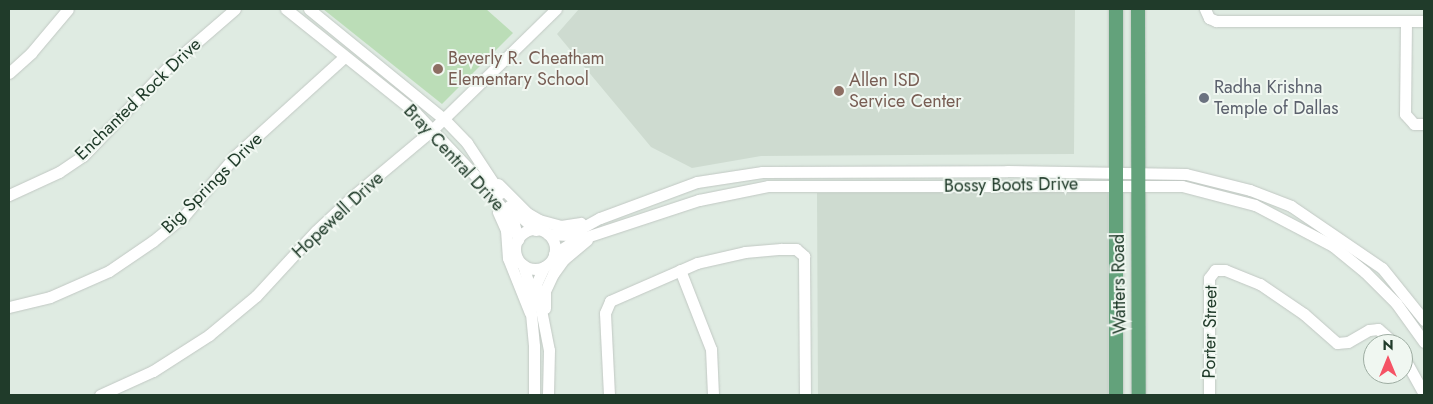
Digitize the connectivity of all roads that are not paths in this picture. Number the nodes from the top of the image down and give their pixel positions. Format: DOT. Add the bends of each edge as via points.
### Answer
graph roads {
  1 [pos="68,9"];
  2 [pos="235,9"];
  3 [pos="286,9"];
  4 [pos="309,9"];
  5 [pos="556,9"];
  6 [pos="1116,9"];
  7 [pos="1138,9"];
  8 [pos="1207,13"];
  9 [pos="1406,21"];
  10 [pos="1424,21"];
  11 [pos="344,56"];
  12 [pos="9,73"];
  13 [pos="444,119"];
  14 [pos="1424,124"];
  15 [pos="432,130"];
  16 [pos="487,171"];
  17 [pos="474,176"];
  18 [pos="1116,178"];
  19 [pos="1137,178"];
  20 [pos="9,195"];
  21 [pos="600,218"];
  22 [pos="536,230"];
  23 [pos="604,232"];
  24 [pos="548,234"];
  25 [pos="518,239"];
  26 [pos="554,254"];
  27 [pos="523,265"];
  28 [pos="544,267"];
  29 [pos="680,270"];
  30 [pos="1406,295"];
  31 [pos="1396,303"];
  32 [pos="9,307"];
  33 [pos="530,313"];
  34 [pos="545,317"];
  35 [pos="1424,320"];
  36 [pos="1365,334"];
  37 [pos="1384,334"];
  38 [pos="1363,335"];
  39 [pos="1424,342"];
  40 [pos="1413,374"];
  41 [pos="1424,394"];
  42 [pos="100,395"];
  43 [pos="534,395"];
  44 [pos="548,395"];
  45 [pos="609,395"];
  46 [pos="713,395"];
  47 [pos="806,395"];
  48 [pos="1116,395"];
  49 [pos="1140,395"];
  50 [pos="1209,395"];
  1 -- 12 [label="street" via="31,53"];
  2 -- 20 [label="street, Enchanted Rock Drive" via="169,66 82,156 59,172"];
  3 -- 11 [label="street, Bray Central Drive"];
  4 -- 13 [label="street, Bray Central Drive"];
  5 -- 13 [label="street, Hopewell Drive"];
  6 -- 18 [label="main road, Watters Road"];
  7 -- 19 [label="main road, Watters Road"];
  8 -- 9 [label="street" via="1216,22"];
  9 -- 10 [label="street"];
  9 -- 14 [label="street" via="1406,114 1410,121"];
  11 -- 15 [label="street, Bray Central Drive" via="415,112"];
  11 -- 32 [label="street, Big Springs Drive" via="235,156 184,216 153,241 100,274 50,297"];
  13 -- 15 [label="street, Hopewell Drive"];
  13 -- 16 [label="street, Bray Central Drive"];
  15 -- 17 [label="street, Bray Central Drive"];
  15 -- 42 [label="street, Hopewell Drive" via="345,204 256,296 209,335 153,371"];
  16 -- 21 [label="street" via="509,197 544,223 564,226"];
  16 -- 22 [label="street, Bray Central Drive" via="511,209"];
  17 -- 25 [label="street, Bray Central Drive" via="512,221"];
  17 -- 33 [label="street" via="480,191 503,221 508,258"];
  18 -- 19 [label="street, Bossy Boots Drive"];
  18 -- 21 [label="street, Bossy Boots Drive" via="762,172 697,182"];
  18 -- 23 [label="street, Bossy Boots Drive" via="768,186 716,195"];
  18 -- 48 [label="main road, Watters Road"];
  19 -- 30 [label="street, Bossy Boots Drive" via="1186,174 1291,206 1362,252 1382,268"];
  19 -- 31 [label="street, Bossy Boots Drive" via="1255,205 1332,246 1365,272"];
  19 -- 49 [label="main road, Watters Road"];
  21 -- 24 [label="street, Bossy Boots Drive" via="569,235"];
  22 -- 24 [label="street"];
  22 -- 25 [label="street" via="527,231"];
  23 -- 26 [label="street, Bossy Boots Drive" via="574,241"];
  23 -- 34 [label="street" via="580,244 557,268 545,291"];
  24 -- 26 [label="street" via="554,243"];
  25 -- 27 [label="street" via="515,251"];
  26 -- 28 [label="street"];
  27 -- 28 [label="street" via="532,269"];
  27 -- 33 [label="street"];
  28 -- 34 [label="street" via="536,284"];
  29 -- 45 [label="street" via="607,304"];
  29 -- 46 [label="street" via="711,349"];
  29 -- 47 [label="street" via="714,258 759,250 796,249 803,253"];
  30 -- 31 [label="street"];
  30 -- 35 [label="street, Bossy Boots Drive"];
  31 -- 39 [label="street, Bossy Boots Drive"];
  33 -- 43 [label="street" via="535,360"];
  34 -- 44 [label="street"];
  36 -- 37 [label="street, Porter Street" via="1378,329"];
  38 -- 50 [label="street, Porter Street" via="1340,344 1260,284 1225,270 1215,270 1209,278"];
  40 -- 41 [label="street"];
}
